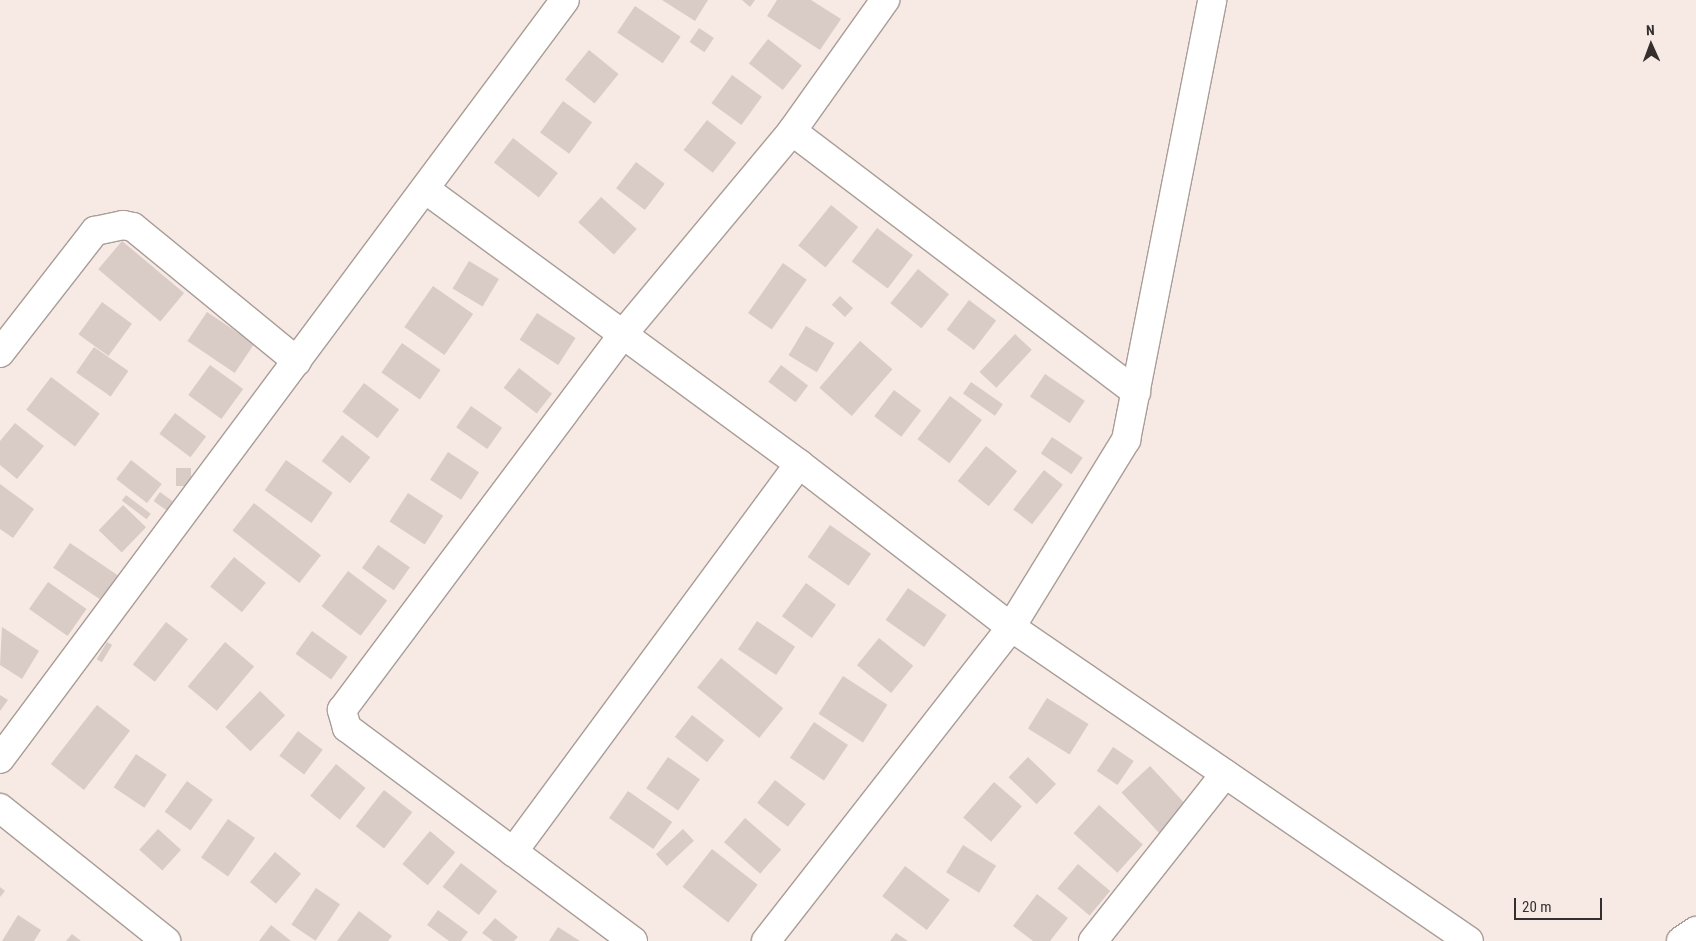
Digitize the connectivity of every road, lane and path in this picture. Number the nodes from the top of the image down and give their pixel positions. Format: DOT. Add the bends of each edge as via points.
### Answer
graph roads {
  1 [pos="565,0"];
  2 [pos="885,0"];
  3 [pos="1212,0"];
  4 [pos="792,131"];
  5 [pos="425,189"];
  6 [pos="623,334"];
  7 [pos="0,353"];
  8 [pos="297,361"];
  9 [pos="1136,392"];
  10 [pos="799,464"];
  11 [pos="1011,627"];
  12 [pos="0,759"];
  13 [pos="1225,774"];
  14 [pos="0,808"];
  15 [pos="513,852"];
  16 [pos="1696,931"];
  17 [pos="166,941"];
  18 [pos="633,941"];
  19 [pos="766,941"];
  20 [pos="1093,941"];
  21 [pos="1469,941"];
  22 [pos="1681,941"];
  1 -- 5 [label="street"];
  2 -- 4 [label="street"];
  3 -- 9 [label="street"];
  4 -- 6 [label="street"];
  4 -- 9 [label="street"];
  5 -- 6 [label="street"];
  5 -- 8 [label="street"];
  6 -- 10 [label="street"];
  6 -- 15 [label="street" via="342,710 347,728"];
  7 -- 8 [label="street" via="95,231 123,225 133,227"];
  8 -- 12 [label="street"];
  9 -- 11 [label="street" via="1126,440"];
  10 -- 11 [label="street"];
  10 -- 15 [label="street"];
  11 -- 13 [label="street"];
  11 -- 19 [label="street"];
  13 -- 20 [label="street"];
  13 -- 21 [label="street"];
  14 -- 17 [label="street"];
  15 -- 18 [label="street"];
  16 -- 22 [label="street"];
}
